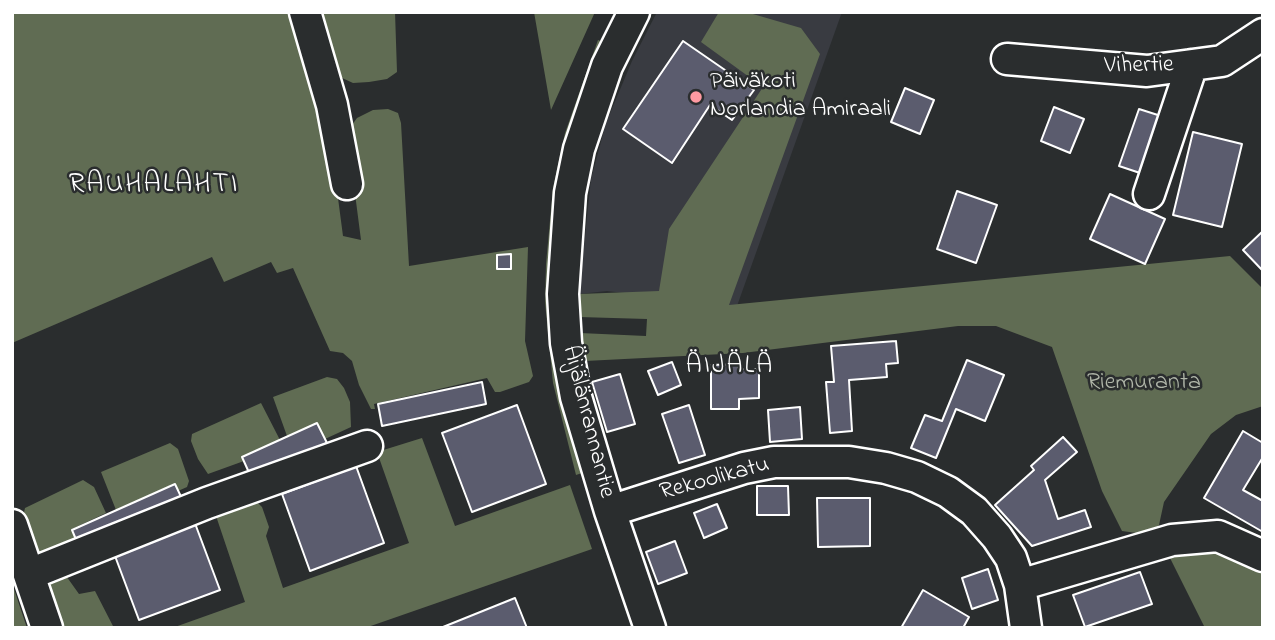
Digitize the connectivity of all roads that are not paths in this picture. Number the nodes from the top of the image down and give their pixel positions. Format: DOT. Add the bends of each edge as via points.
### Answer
graph roads {
  1 [pos="305,12"];
  2 [pos="634,12"];
  3 [pos="1263,34"];
  4 [pos="1007,59"];
  5 [pos="1192,65"];
  6 [pos="347,184"];
  7 [pos="1149,194"];
  8 [pos="367,446"];
  9 [pos="610,511"];
  10 [pos="12,525"];
  11 [pos="1263,556"];
  12 [pos="30,574"];
  13 [pos="1020,585"];
  14 [pos="47,628"];
  15 [pos="650,628"];
  16 [pos="1026,628"];
  1 -- 6 [label="street" via="332,105"];
  2 -- 9 [label="street, Äijälänrannantie" via="607,66 579,149 564,244 566,343 576,397"];
  3 -- 5 [label="street, Vihertie" via="1222,61"];
  4 -- 5 [label="street, Vihertie" via="1147,72"];
  5 -- 7 [label="street"];
  8 -- 12 [label="street" via="207,503"];
  9 -- 13 [label="street, Rekoolikatu" via="775,462 849,462 886,468 938,487 974,511 1011,558"];
  9 -- 15 [label="street, Äijälänrannantie"];
  10 -- 12 [label="street"];
  11 -- 13 [label="street" via="1218,536 1172,540"];
  12 -- 14 [label="street"];
  13 -- 16 [label="street, Rekoolikatu"];
}
